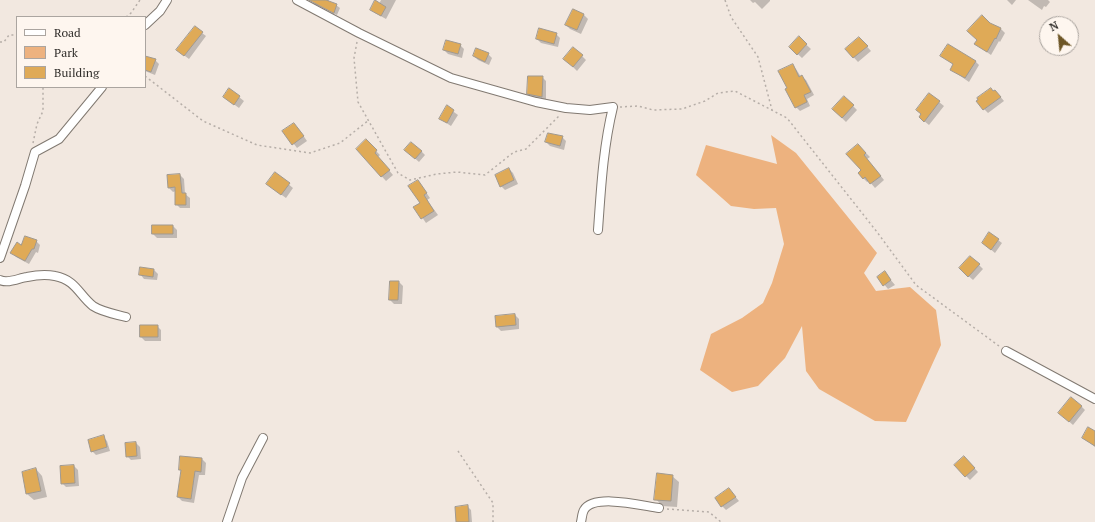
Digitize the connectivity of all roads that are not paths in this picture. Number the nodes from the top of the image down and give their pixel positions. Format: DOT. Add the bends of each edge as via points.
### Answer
graph roads {
  1 [pos="167,0"];
  2 [pos="297,0"];
  3 [pos="146,24"];
  4 [pos="101,88"];
  5 [pos="598,230"];
  6 [pos="0,258"];
  7 [pos="0,280"];
  8 [pos="126,317"];
  9 [pos="1006,351"];
  10 [pos="1095,399"];
  11 [pos="263,438"];
  12 [pos="659,508"];
  13 [pos="227,522"];
  14 [pos="581,522"];
  1 -- 3 [label="street"];
  2 -- 5 [label="street" via="451,78 566,108 590,110 613,107 604,153"];
  4 -- 6 [label="street" via="58,139 35,152 26,186"];
  7 -- 8 [label="street" via="2,282 29,276 56,276 72,283 94,306"];
  9 -- 10 [label="street"];
  11 -- 13 [label="street" via="242,478"];
  12 -- 14 [label="street" via="622,502 598,502 590,504 584,510"];
}
